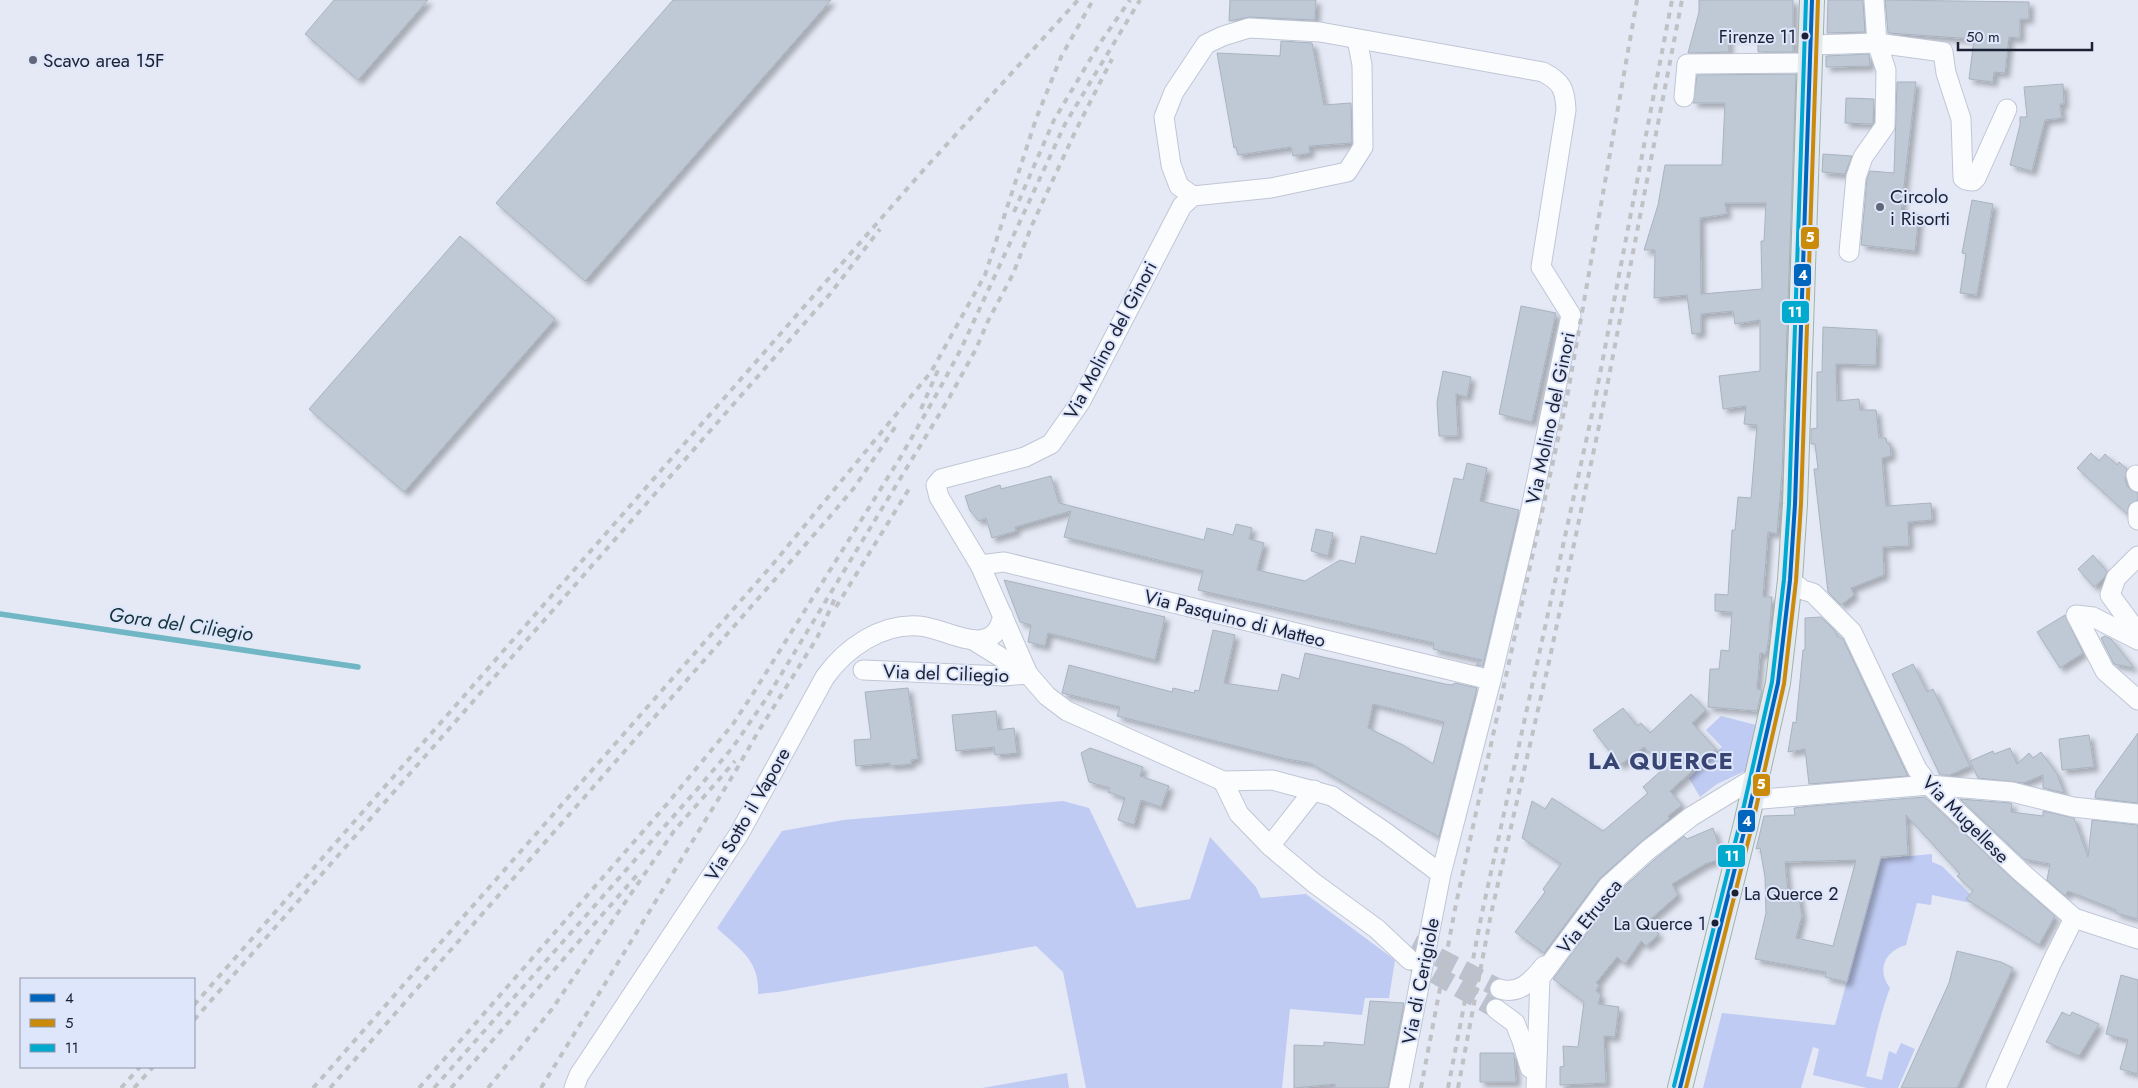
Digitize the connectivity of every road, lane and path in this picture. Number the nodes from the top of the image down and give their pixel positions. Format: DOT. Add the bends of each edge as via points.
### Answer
graph roads {
  1 [pos="1812,0"];
  2 [pos="1874,0"];
  3 [pos="1357,39"];
  4 [pos="1877,43"];
  5 [pos="1810,54"];
  6 [pos="1684,97"];
  7 [pos="2007,109"];
  8 [pos="1193,196"];
  9 [pos="1849,252"];
  10 [pos="2138,511"];
  11 [pos="2138,520"];
  12 [pos="2138,556"];
  13 [pos="980,565"];
  14 [pos="1790,580"];
  15 [pos="1003,616"];
  16 [pos="2138,633"];
  17 [pos="973,640"];
  18 [pos="2138,640"];
  19 [pos="863,670"];
  20 [pos="1028,674"];
  21 [pos="1491,680"];
  22 [pos="2138,700"];
  23 [pos="1756,777"];
  24 [pos="1223,781"];
  25 [pos="1928,785"];
  26 [pos="1314,790"];
  27 [pos="1751,800"];
  28 [pos="2138,814"];
  29 [pos="1270,846"];
  30 [pos="1441,874"];
  31 [pos="2074,918"];
  32 [pos="1579,923"];
  33 [pos="2138,939"];
  34 [pos="1411,952"];
  35 [pos="1500,989"];
  36 [pos="1496,1008"];
  37 [pos="1686,1064"];
  38 [pos="574,1088"];
  39 [pos="1400,1088"];
  40 [pos="1534,1088"];
  41 [pos="1680,1088"];
  42 [pos="1688,1088"];
  43 [pos="1996,1088"];
  1 -- 5 [label="main road"];
  2 -- 4 [label="street"];
  3 -- 8 [label="street" via="1362,66 1363,147 1347,172 1271,188"];
  3 -- 8 [label="street, Via Molino del Ginori" via="1320,32 1248,28 1206,44 1174,92 1164,117 1171,165 1179,186"];
  3 -- 21 [label="street, Via Molino del Ginori" via="1543,72 1557,79 1566,94 1541,267 1571,315"];
  4 -- 5 [label="street"];
  4 -- 7 [label="street" via="1943,52 1946,73 1961,119 1963,178 1966,180 1976,178"];
  4 -- 9 [label="street" via="1886,70 1885,126 1863,156 1856,178"];
  5 -- 6 [label="street" via="1687,64"];
  5 -- 14 [label="main road"];
  8 -- 13 [label="street, Via Molino del Ginori" via="1182,206 1081,401 1051,444 1025,457 940,479 936,485 939,497"];
  10 -- 11 [label="street"];
  12 -- 16 [label="street" via="2116,578 2110,595"];
  13 -- 15 [label="street"];
  13 -- 21 [label="street, Via Pasquino di Matteo" via="1004,562"];
  14 -- 23 [label="main road" via="1778,683"];
  14 -- 25 [label="street, Via Mugellese" via="1812,593 1852,632 1916,769"];
  15 -- 17 [label="street, Via Sotto il Vapore" via="996,634 987,640"];
  15 -- 20 [label="street"];
  17 -- 20 [label="street, Via Sotto il Vapore"];
  17 -- 38 [label="street, Via Sotto il Vapore" via="919,626 898,627 877,634 837,660 739,834 579,1075"];
  18 -- 22 [label="street" via="2093,616 2076,615 2105,671"];
  19 -- 20 [label="street, Via del Ciliegio" via="1004,676"];
  20 -- 24 [label="street" via="1047,696 1067,711"];
  21 -- 30 [label="street, Via Molino del Ginori"];
  23 -- 27 [label="main road"];
  23 -- 32 [label="street, Via Etrusca" via="1692,816 1648,850 1608,886"];
  24 -- 26 [label="street" via="1272,780"];
  24 -- 29 [label="street" via="1239,814"];
  25 -- 27 [label="street"];
  25 -- 28 [label="street" via="2012,792 2073,807"];
  25 -- 31 [label="street, Via Mugellese"];
  26 -- 29 [label="street"];
  26 -- 30 [label="street" via="1332,796"];
  27 -- 37 [label="main road"];
  29 -- 34 [label="street" via="1314,883"];
  30 -- 39 [label="street, Via di Cerigiole"];
  31 -- 33 [label="street, Via Mugellese"];
  31 -- 43 [label="street"];
  32 -- 35 [label="street" via="1536,975 1518,990"];
  32 -- 40 [label="street, Via Etrusca" via="1540,978"];
  36 -- 40 [label="street" via="1515,1023"];
  37 -- 41 [label="main road"];
  37 -- 42 [label="main road"];
}
